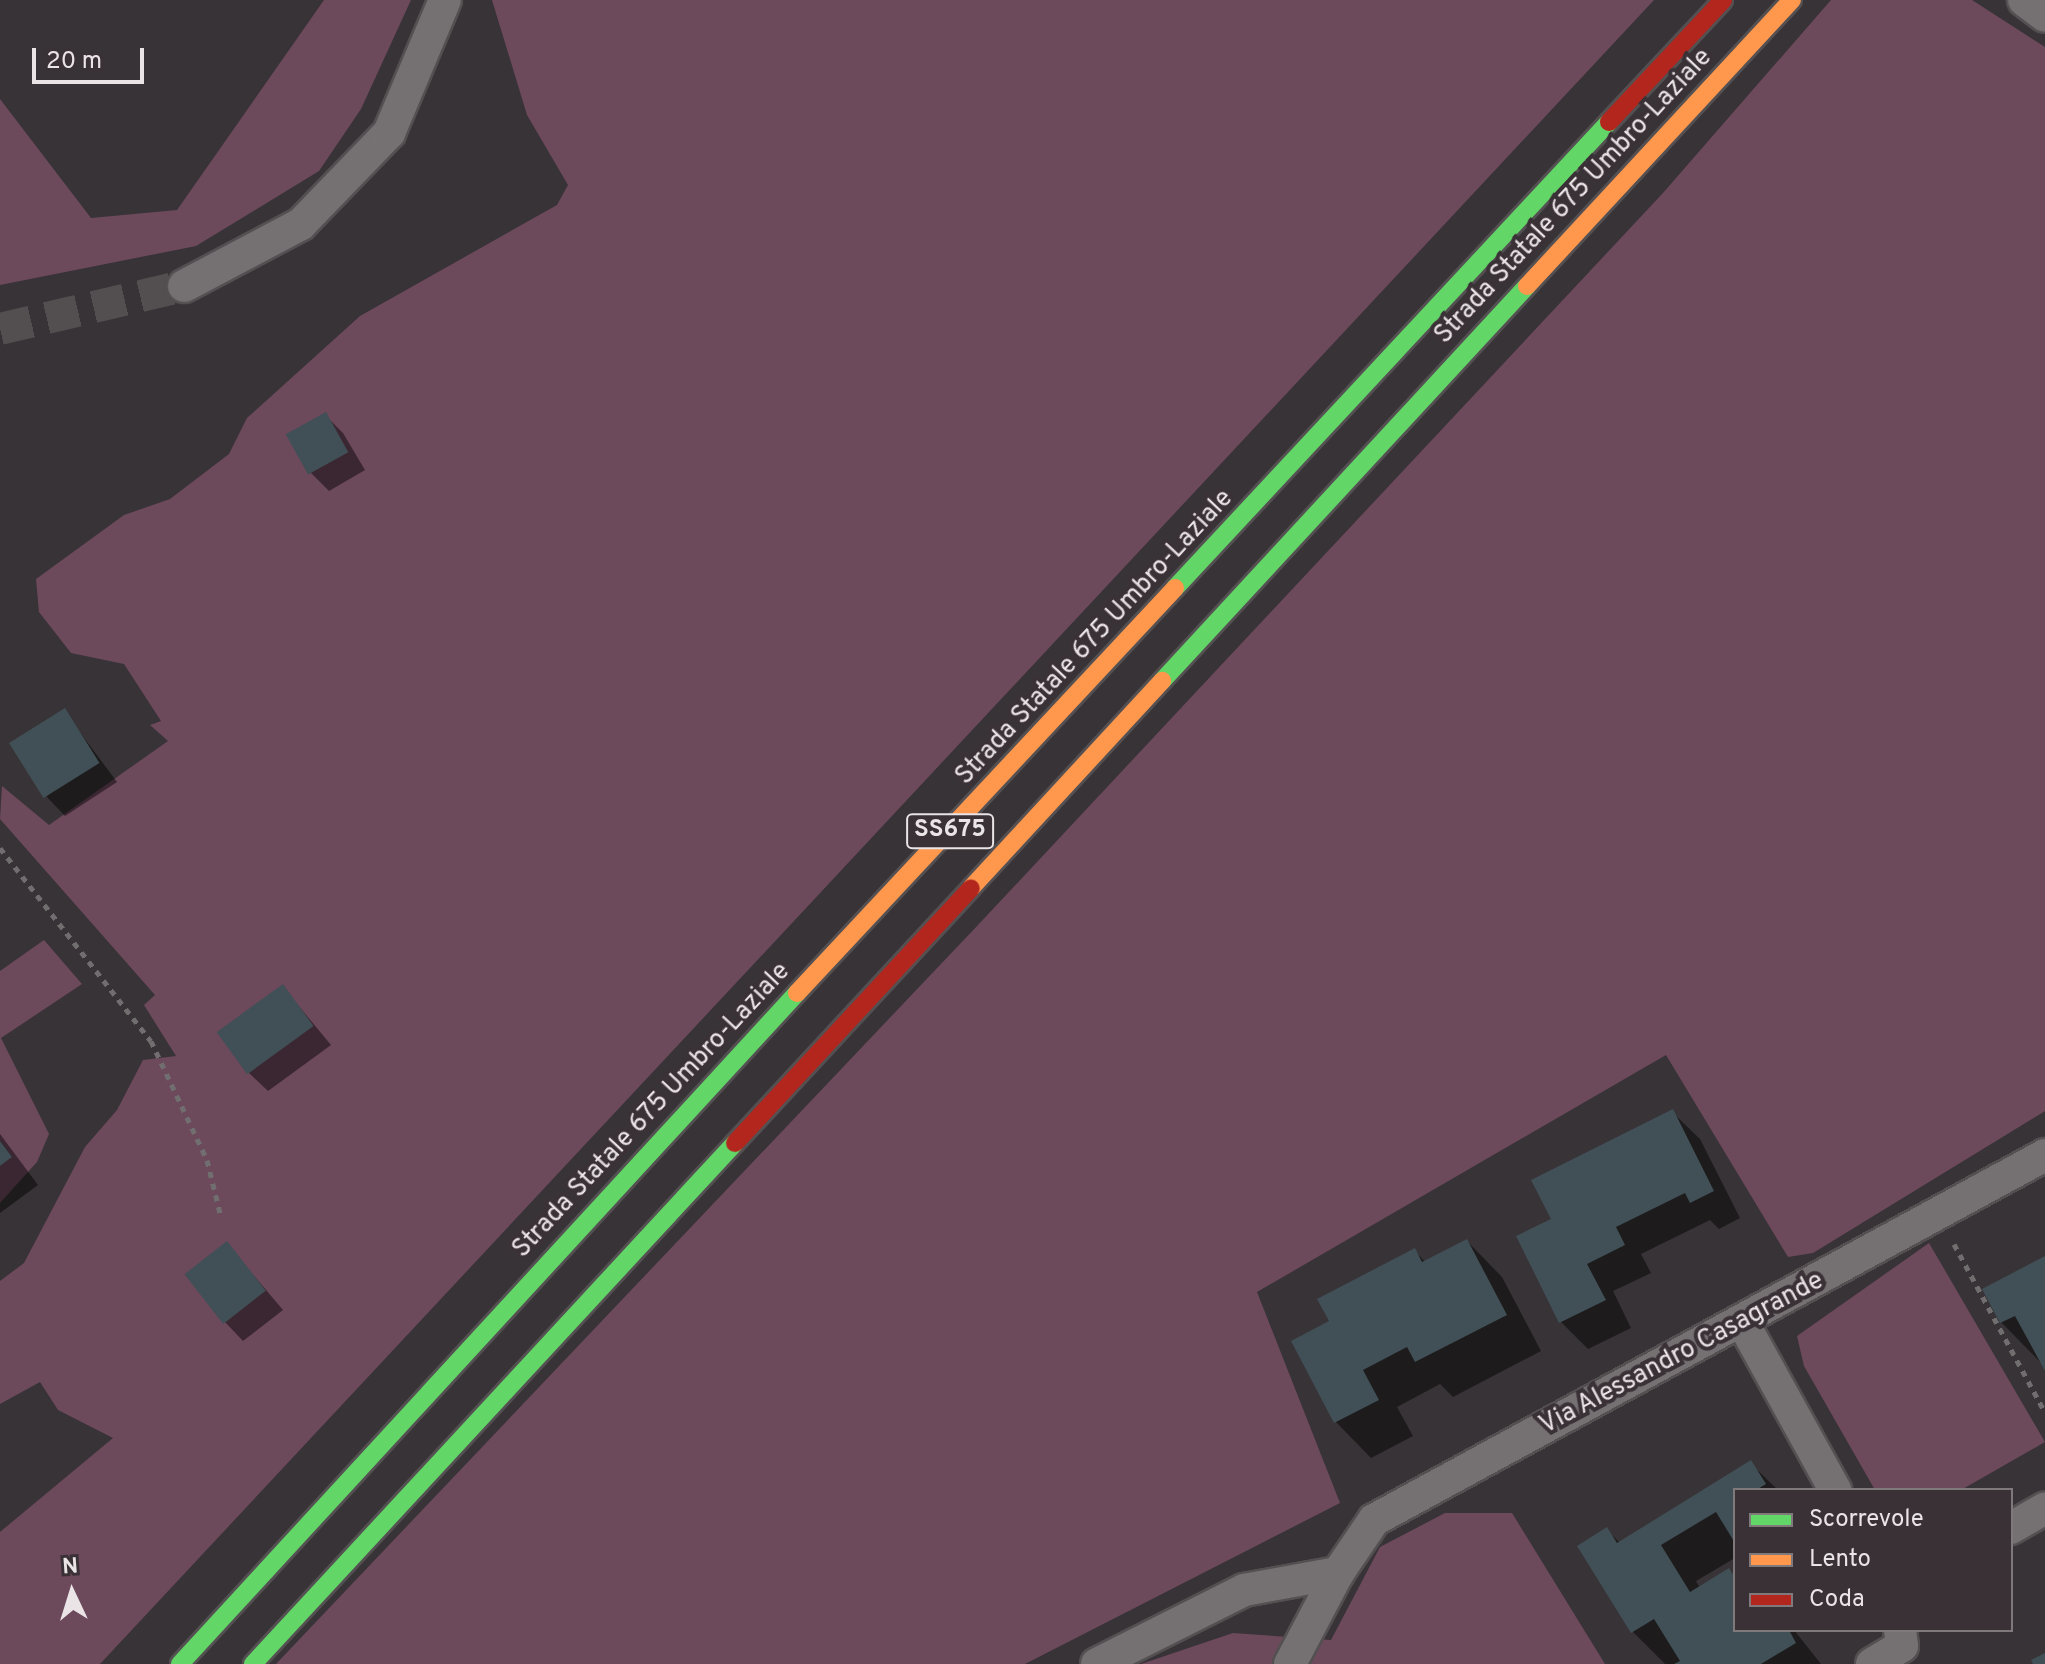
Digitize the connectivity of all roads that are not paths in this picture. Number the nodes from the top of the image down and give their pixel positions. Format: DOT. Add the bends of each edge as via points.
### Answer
graph roads {
  1 [pos="445,0"];
  2 [pos="1723,0"];
  3 [pos="1792,0"];
  4 [pos="2024,0"];
  5 [pos="2045,16"];
  6 [pos="184,286"];
  7 [pos="2045,1155"];
  8 [pos="1743,1323"];
  9 [pos="1834,1488"];
  10 [pos="2045,1508"];
  11 [pos="2013,1527"];
  12 [pos="1338,1573"];
  13 [pos="1900,1632"];
  14 [pos="180,1664"];
  15 [pos="253,1664"];
  16 [pos="1097,1664"];
  17 [pos="1290,1664"];
  18 [pos="1872,1664"];
  1 -- 6 [label="street" via="389,133 301,224"];
  2 -- 14 [label="highway, Strada Statale 675 Umbro-Laziale / SS675" via="507,1304"];
  3 -- 15 [label="highway, Strada Statale 675 Umbro-Laziale / SS675"];
  4 -- 5 [label="street"];
  7 -- 8 [label="street, Via Alessandro Casagrande"];
  8 -- 9 [label="street"];
  8 -- 12 [label="street, Via Alessandro Casagrande" via="1374,1520"];
  10 -- 11 [label="street"];
  12 -- 16 [label="street" via="1244,1590"];
  12 -- 17 [label="street, Via Alessandro Casagrande"];
  13 -- 18 [label="street" via="1902,1646"];
}
